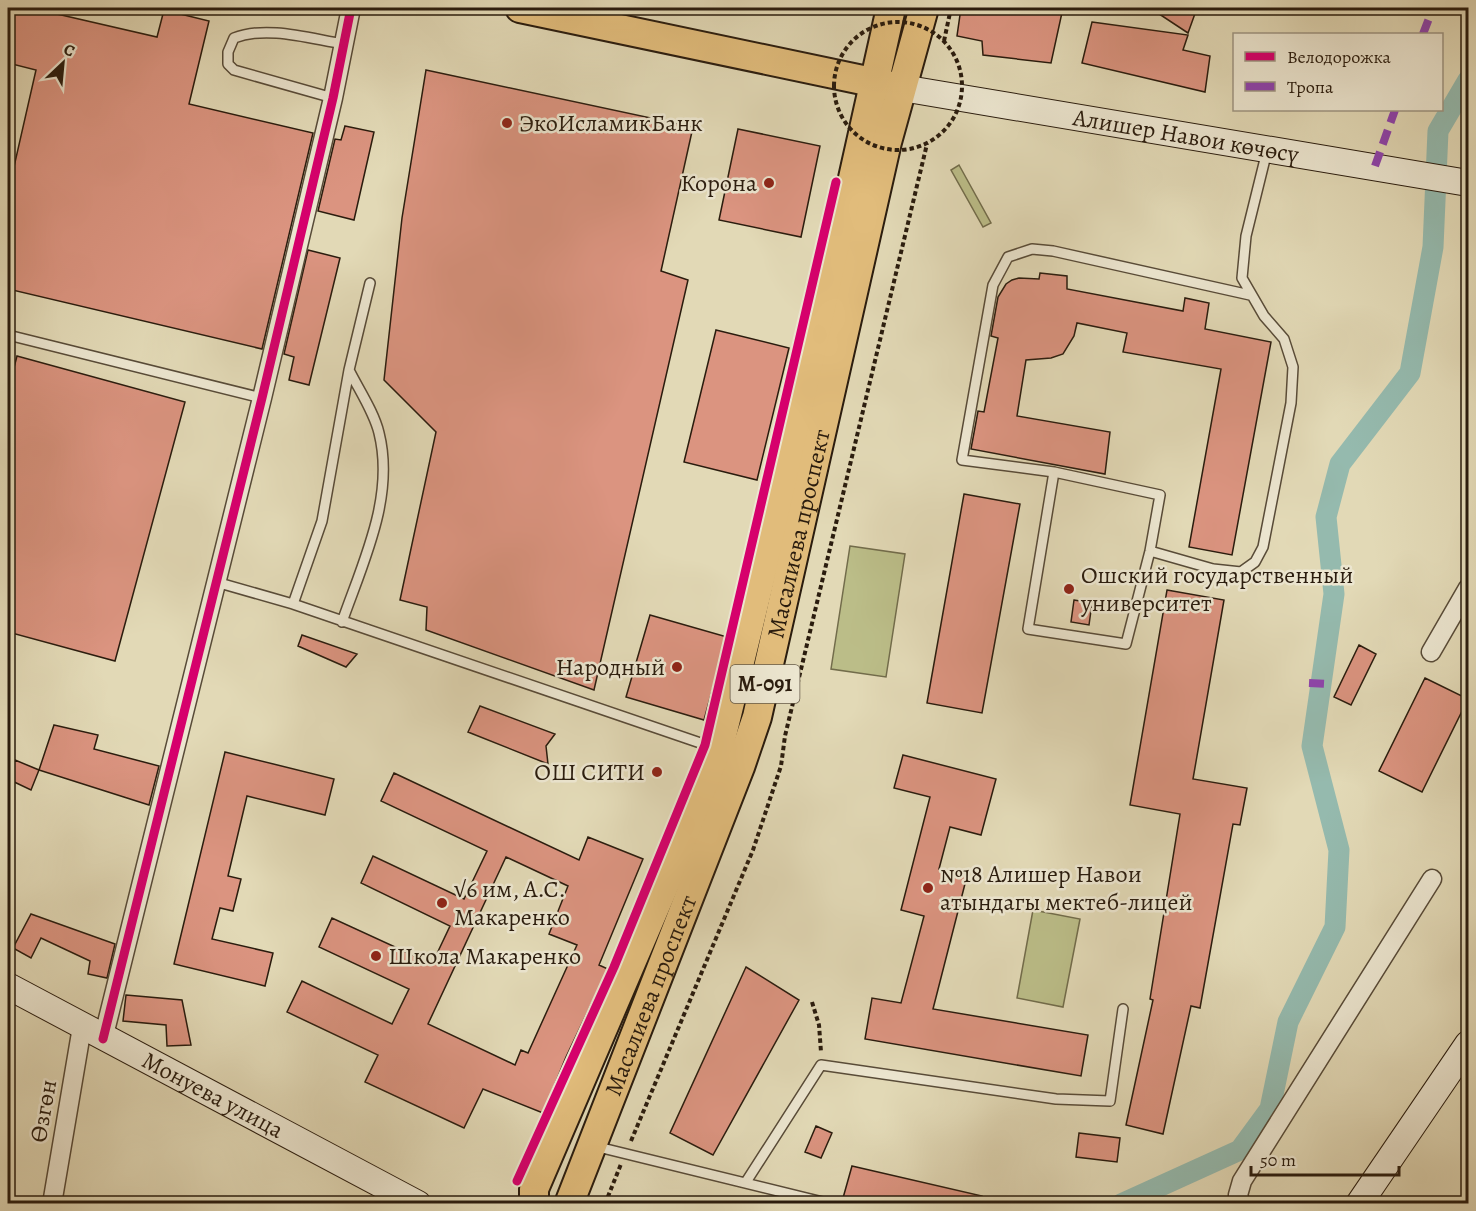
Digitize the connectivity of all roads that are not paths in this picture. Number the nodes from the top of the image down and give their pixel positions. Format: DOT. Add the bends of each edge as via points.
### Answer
graph roads {
  1 [pos="351,8"];
  2 [pos="520,8"];
  3 [pos="891,8"];
  4 [pos="924,8"];
  5 [pos="344,44"];
  6 [pos="873,82"];
  7 [pos="902,88"];
  8 [pos="333,98"];
  9 [pos="1268,150"];
  10 [pos="1445,179"];
  11 [pos="370,283"];
  12 [pos="1250,295"];
  13 [pos="8,335"];
  14 [pos="349,370"];
  15 [pos="262,398"];
  16 [pos="1054,472"];
  17 [pos="1150,551"];
  18 [pos="216,582"];
  19 [pos="1468,588"];
  20 [pos="293,604"];
  21 [pos="342,622"];
  22 [pos="1431,652"];
  23 [pos="718,749"];
  24 [pos="1432,879"];
  25 [pos="8,986"];
  26 [pos="1123,1009"];
  27 [pos="92,1033"];
  28 [pos="1468,1044"];
  29 [pos="593,1146"];
  30 [pos="746,1182"];
  31 [pos="52,1203"];
  32 [pos="418,1203"];
  33 [pos="534,1203"];
  34 [pos="569,1203"];
  35 [pos="831,1203"];
  36 [pos="1241,1203"];
  37 [pos="1359,1203"];
  1 -- 5 [label="street, Өзгөн"];
  2 -- 6 [label="main road"];
  3 -- 6 [label="main road, Масалиева проспект / М-091"];
  4 -- 7 [label="main road, М-091"];
  5 -- 8 [label="street, Өзгөн"];
  5 -- 8 [label="lane" via="267,33 243,34 234,38 228,52 228,64 234,70"];
  6 -- 7 [label="main road"];
  6 -- 23 [label="main road, Масалиева проспект / М-091" via="799,420"];
  7 -- 9 [label="street, Алишер Навои көчөсү"];
  7 -- 29 [label="main road, Масалиева проспект / М-091" via="757,717"];
  8 -- 15 [label="street, Өзгөн"];
  9 -- 10 [label="street, Алишер Навои көчөсү"];
  9 -- 12 [label="lane" via="1246,236 1242,278"];
  11 -- 14 [label="lane"];
  12 -- 16 [label="lane" via="1053,251 1032,249 1008,257 993,285 962,460"];
  12 -- 17 [label="lane" via="1284,339 1293,367 1291,403 1263,547 1255,562 1241,572 1213,569"];
  13 -- 15 [label="lane"];
  14 -- 20 [label="lane" via="322,521"];
  14 -- 21 [label="lane" via="379,432 384,476 376,526"];
  15 -- 18 [label="street, Өзгөн"];
  16 -- 17 [label="lane" via="1160,495"];
  16 -- 17 [label="lane" via="1028,629 1126,644"];
  18 -- 20 [label="lane"];
  18 -- 27 [label="street, Өзгөн"];
  19 -- 22 [label="street"];
  20 -- 21 [label="lane"];
  21 -- 23 [label="lane"];
  23 -- 33 [label="main road, Масалиева проспект / М-091" via="713,772 534,1189"];
  24 -- 36 [label="street" via="1242,1181 1238,1195"];
  25 -- 27 [label="street, Монуева улица"];
  26 -- 30 [label="lane" via="1110,1101 1056,1099 821,1065"];
  27 -- 31 [label="street, Өзгөн"];
  27 -- 32 [label="street, Монуева улица"];
  28 -- 37 [label="street"];
  29 -- 30 [label="lane"];
  29 -- 34 [label="main road, Масалиева проспект / М-091"];
  30 -- 35 [label="lane"];
}
